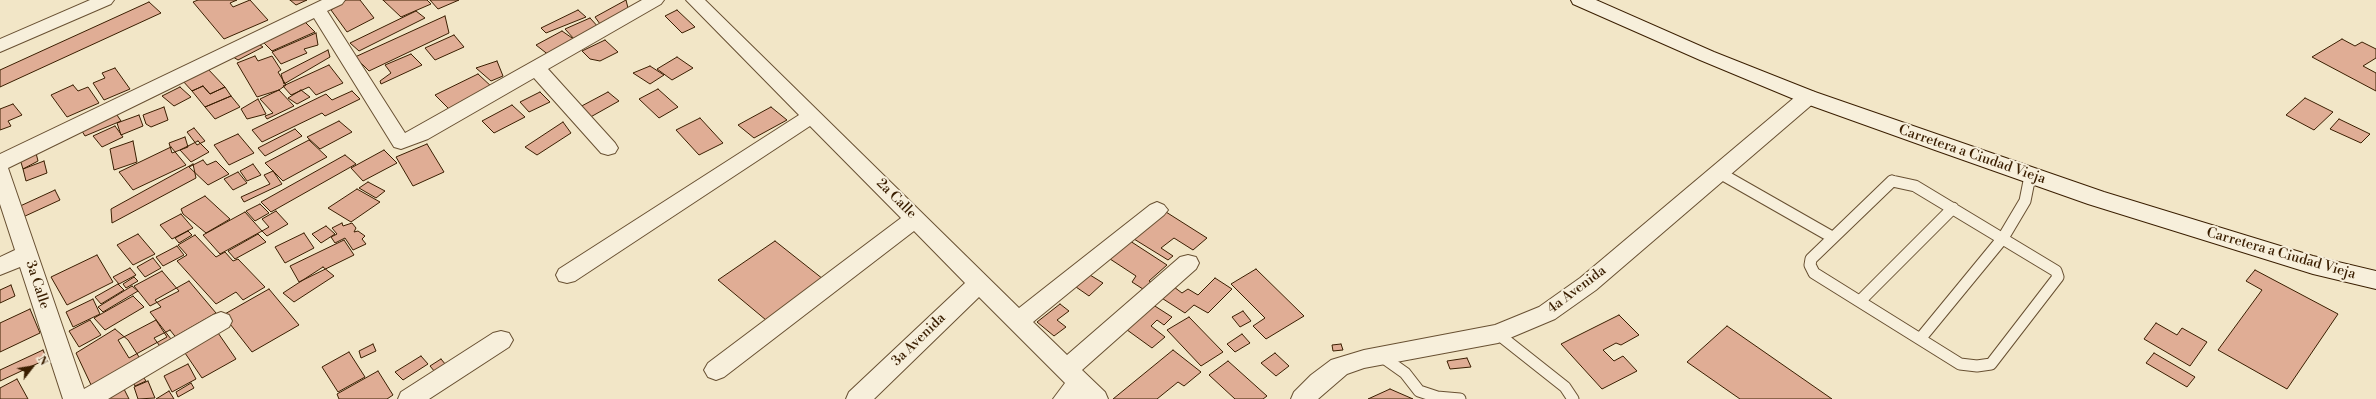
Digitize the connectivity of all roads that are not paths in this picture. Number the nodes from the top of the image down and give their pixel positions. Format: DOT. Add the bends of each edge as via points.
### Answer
graph roads {
  1 [pos="105,0"];
  2 [pos="336,0"];
  3 [pos="655,0"];
  4 [pos="695,0"];
  5 [pos="1580,0"];
  6 [pos="316,9"];
  7 [pos="0,46"];
  8 [pos="535,67"];
  9 [pos="1808,97"];
  10 [pos="812,116"];
  11 [pos="608,148"];
  12 [pos="0,163"];
  13 [pos="0,172"];
  14 [pos="1718,172"];
  15 [pos="2030,176"];
  16 [pos="1952,208"];
  17 [pos="1157,210"];
  18 [pos="916,218"];
  19 [pos="1832,237"];
  20 [pos="2003,238"];
  21 [pos="27,254"];
  22 [pos="1188,263"];
  23 [pos="0,268"];
  24 [pos="567,275"];
  25 [pos="2376,280"];
  26 [pos="980,282"];
  27 [pos="1860,302"];
  28 [pos="221,321"];
  29 [pos="1018,321"];
  30 [pos="1498,334"];
  31 [pos="1920,339"];
  32 [pos="501,340"];
  33 [pos="1381,356"];
  34 [pos="716,370"];
  35 [pos="1077,388"];
  36 [pos="1308,398"];
  37 [pos="75,399"];
  38 [pos="88,399"];
  39 [pos="410,399"];
  40 [pos="858,399"];
  41 [pos="1460,399"];
  42 [pos="1573,399"];
  1 -- 7 [label="street"];
  2 -- 6 [label="street"];
  3 -- 8 [label="street"];
  4 -- 10 [label="street, 2a Calle"];
  5 -- 9 [label="main road, Carretera a Ciudad Vieja"];
  6 -- 8 [label="street" via="401,142 421,134"];
  6 -- 12 [label="street"];
  8 -- 11 [label="street"];
  9 -- 14 [label="street, 4a Avenida"];
  9 -- 15 [label="main road, Carretera a Ciudad Vieja"];
  10 -- 18 [label="street, 2a Calle"];
  10 -- 24 [label="street"];
  13 -- 21 [label="street, 3a Calle"];
  14 -- 19 [label="lane"];
  14 -- 30 [label="street, 4a Avenida" via="1588,284 1547,313"];
  15 -- 20 [label="lane" via="2025,201"];
  15 -- 25 [label="main road, Carretera a Ciudad Vieja" via="2313,266"];
  16 -- 19 [label="lane" via="1915,186 1892,181"];
  16 -- 20 [label="lane"];
  16 -- 27 [label="lane"];
  17 -- 29 [label="street"];
  18 -- 26 [label="street, 2a Calle"];
  18 -- 34 [label="street"];
  19 -- 27 [label="lane" via="1811,259 1810,265 1814,273"];
  20 -- 31 [label="lane"];
  20 -- 31 [label="lane" via="2042,260 2056,271 2058,277 1991,364 1960,364"];
  21 -- 23 [label="street"];
  21 -- 37 [label="street, 3a Calle"];
  22 -- 35 [label="street"];
  26 -- 29 [label="street, 2a Calle"];
  26 -- 40 [label="street, 3a Avenida"];
  27 -- 31 [label="lane"];
  28 -- 38 [label="street"];
  29 -- 35 [label="street, 2a Calle"];
  30 -- 33 [label="street, 4a Avenida"];
  30 -- 42 [label="lane" via="1565,387"];
  32 -- 39 [label="street"];
  33 -- 36 [label="street, 4a Avenida" via="1339,367 1319,382"];
  33 -- 41 [label="lane" via="1405,373 1419,391 1438,397"];
}
